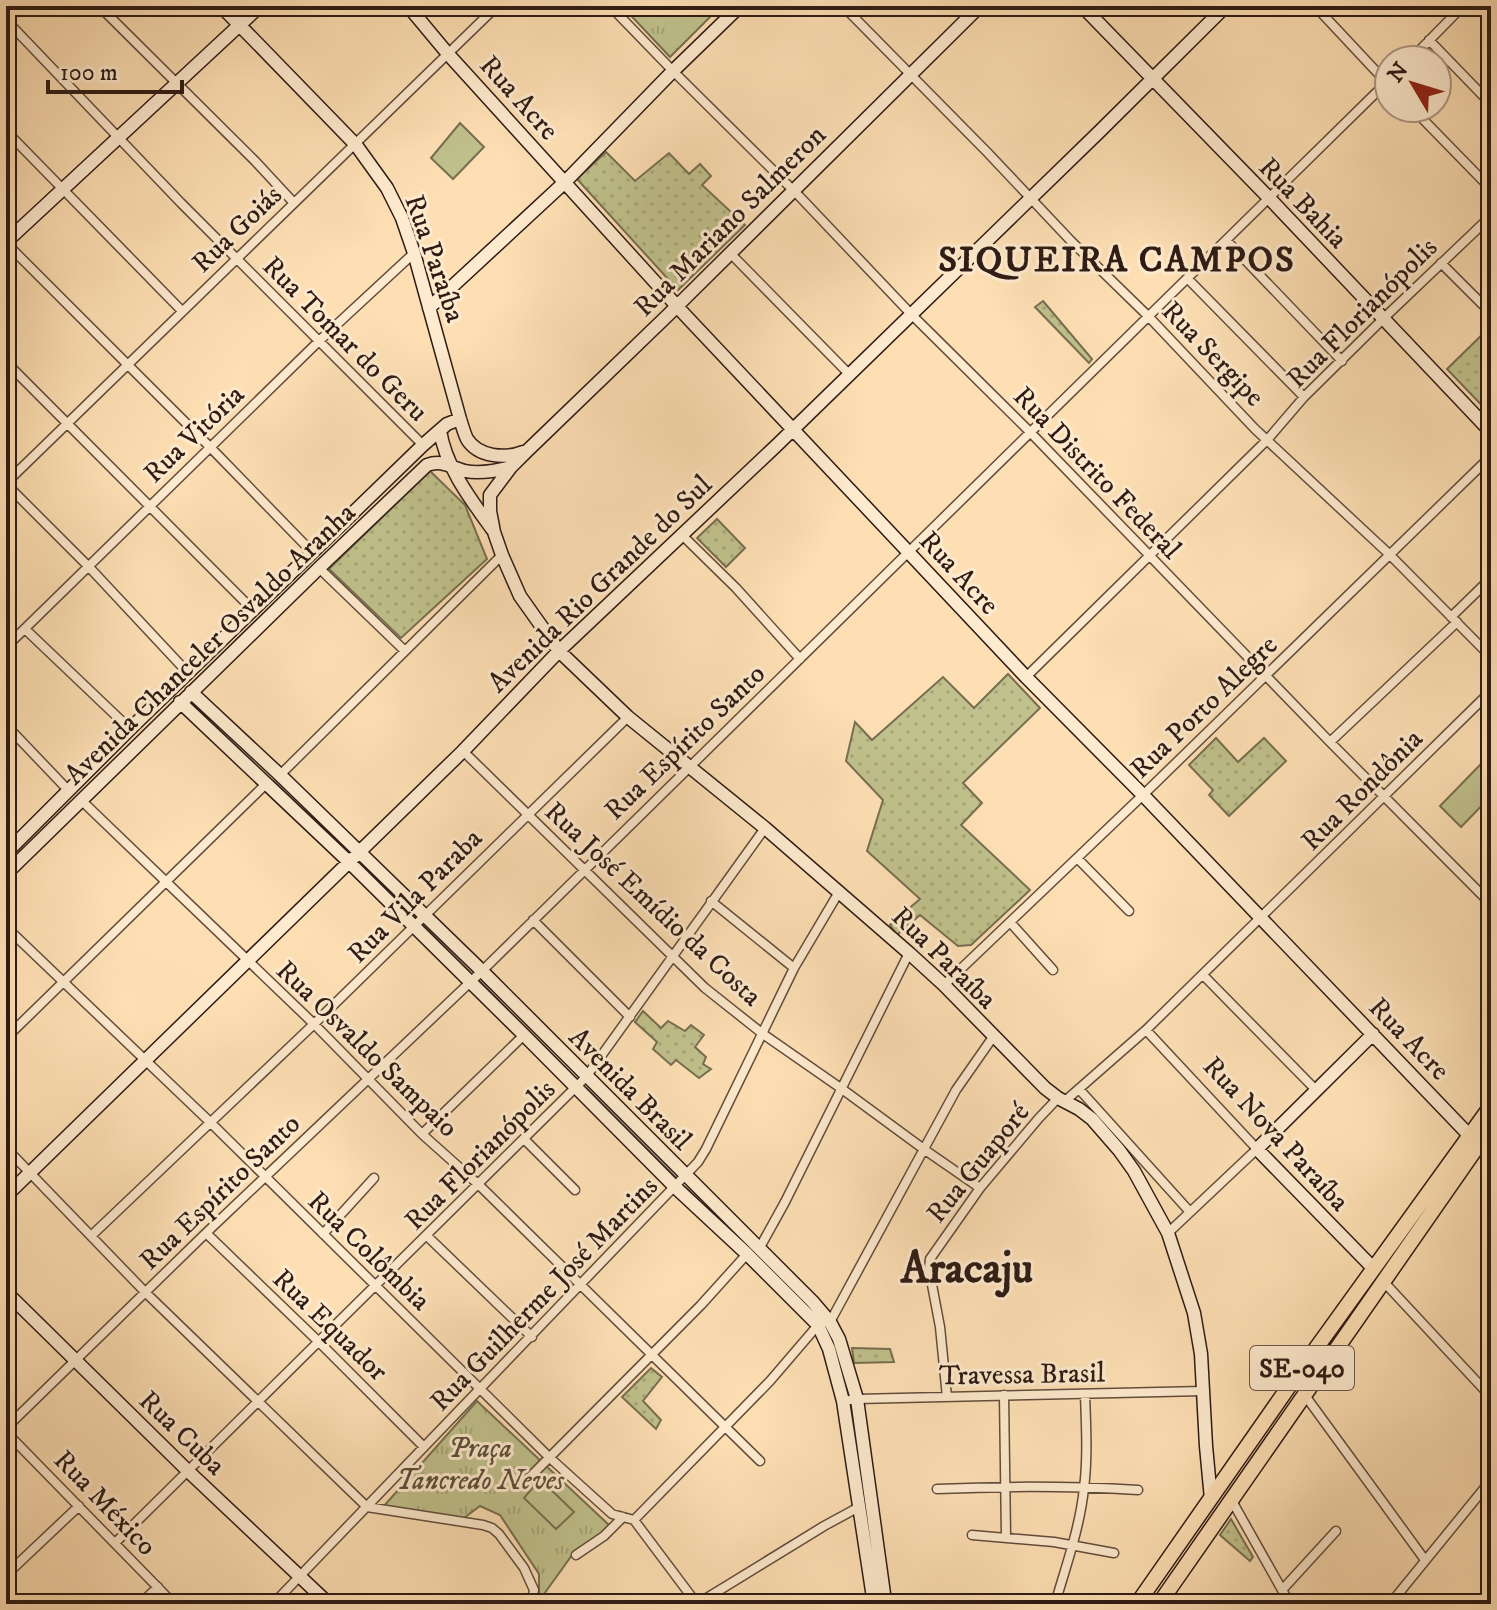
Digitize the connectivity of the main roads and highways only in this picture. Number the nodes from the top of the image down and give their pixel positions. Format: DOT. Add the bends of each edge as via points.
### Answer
graph roads {
  1 [pos="1491,1106"];
  2 [pos="1491,1127"];
  3 [pos="1484,1149"];
  4 [pos="1137,1604"];
  5 [pos="1159,1604"];
  1 -- 3 [label="main road, SE-040"];
  2 -- 3 [label="main road, SE-040"];
  3 -- 4 [label="main road, SE-040" via="1373,1268"];
  3 -- 5 [label="main road, SE-040" via="1383,1281"];
}
